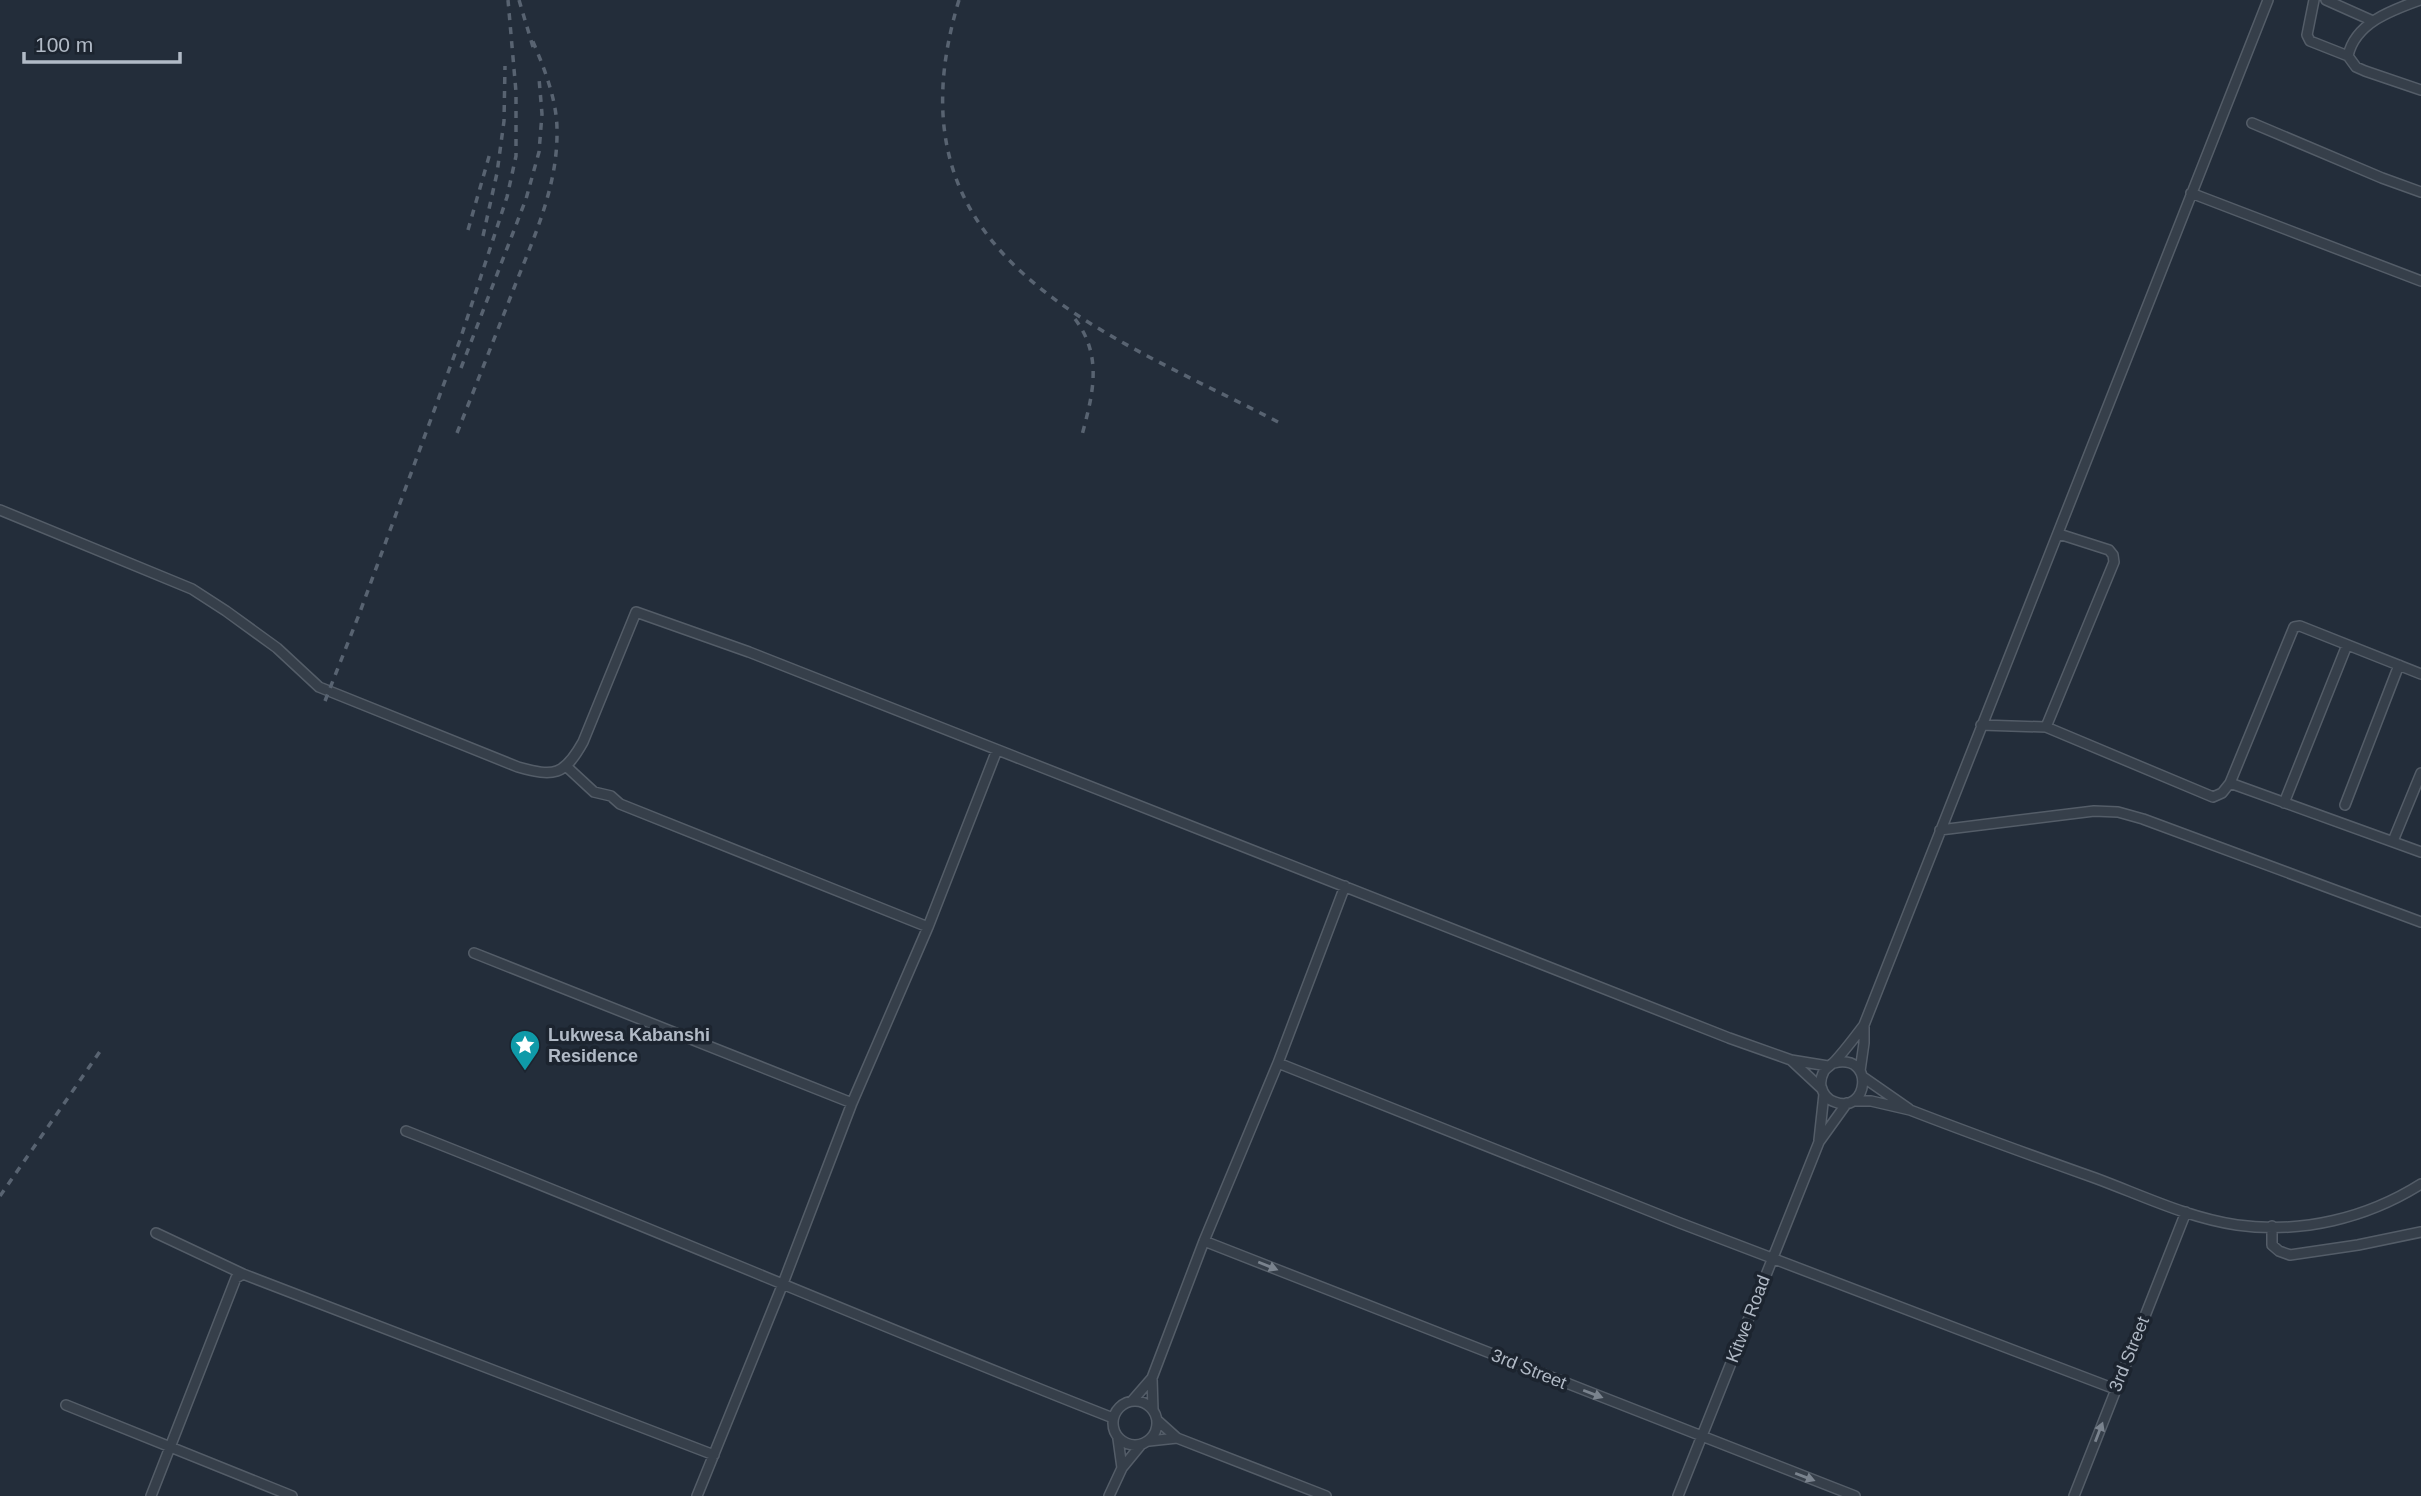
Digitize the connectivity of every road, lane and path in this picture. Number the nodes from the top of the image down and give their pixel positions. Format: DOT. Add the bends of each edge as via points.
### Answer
graph roads {
  1 [pos="2268,0"];
  2 [pos="2314,0"];
  3 [pos="2326,0"];
  4 [pos="2420,0"];
  5 [pos="2396,5"];
  6 [pos="2373,21"];
  7 [pos="2348,56"];
  8 [pos="2421,90"];
  9 [pos="2252,123"];
  10 [pos="2421,192"];
  11 [pos="2191,194"];
  12 [pos="2421,281"];
  13 [pos="0,510"];
  14 [pos="2059,534"];
  15 [pos="2347,645"];
  16 [pos="2399,665"];
  17 [pos="2421,674"];
  18 [pos="1981,725"];
  19 [pos="2046,727"];
  20 [pos="997,750"];
  21 [pos="566,767"];
  22 [pos="2420,780"];
  23 [pos="2230,783"];
  24 [pos="2284,803"];
  25 [pos="2345,805"];
  26 [pos="1940,830"];
  27 [pos="2393,841"];
  28 [pos="2421,852"];
  29 [pos="1345,886"];
  30 [pos="2421,922"];
  31 [pos="928,927"];
  32 [pos="474,953"];
  33 [pos="1864,1025"];
  34 [pos="1791,1060"];
  35 [pos="1278,1063"];
  36 [pos="1831,1065"];
  37 [pos="1861,1074"];
  38 [pos="1823,1091"];
  39 [pos="1850,1102"];
  40 [pos="852,1103"];
  41 [pos="1910,1110"];
  42 [pos="406,1131"];
  43 [pos="1819,1142"];
  44 [pos="2421,1184"];
  45 [pos="2186,1212"];
  46 [pos="2272,1226"];
  47 [pos="156,1233"];
  48 [pos="2421,1233"];
  49 [pos="1204,1241"];
  50 [pos="1772,1258"];
  51 [pos="243,1274"];
  52 [pos="782,1286"];
  53 [pos="1152,1378"];
  54 [pos="2115,1389"];
  55 [pos="1132,1401"];
  56 [pos="66,1405"];
  57 [pos="1153,1410"];
  58 [pos="1113,1418"];
  59 [pos="1157,1420"];
  60 [pos="1702,1437"];
  61 [pos="1118,1438"];
  62 [pos="1177,1438"];
  63 [pos="1144,1444"];
  64 [pos="171,1448"];
  65 [pos="714,1455"];
  66 [pos="1122,1468"];
  67 [pos="151,1496"];
  68 [pos="292,1496"];
  69 [pos="698,1496"];
  70 [pos="1109,1496"];
  71 [pos="1326,1496"];
  72 [pos="1678,1496"];
  73 [pos="1854,1496"];
  74 [pos="2074,1496"];
  1 -- 11 [label="street"];
  2 -- 7 [label="street" via="2307,38"];
  3 -- 6 [label="street"];
  4 -- 5 [label="street"];
  5 -- 6 [label="street"];
  6 -- 7 [label="street" via="2360,33"];
  7 -- 8 [label="street" via="2356,67"];
  9 -- 10 [label="street"];
  11 -- 12 [label="street"];
  11 -- 14 [label="street"];
  13 -- 21 [label="street" via="192,589 277,648 319,687 539,773"];
  14 -- 18 [label="street"];
  14 -- 19 [label="street" via="2109,550 2114,562"];
  15 -- 16 [label="street"];
  15 -- 23 [label="street" via="2300,626 2291,630"];
  15 -- 24 [label="street"];
  16 -- 17 [label="street"];
  16 -- 25 [label="street"];
  18 -- 19 [label="street"];
  18 -- 26 [label="street"];
  19 -- 23 [label="street" via="2213,797"];
  20 -- 21 [label="street" via="636,612 583,742"];
  20 -- 29 [label="street"];
  20 -- 31 [label="street"];
  21 -- 31 [label="street" via="594,792 620,804"];
  22 -- 27 [label="street"];
  23 -- 24 [label="street"];
  24 -- 27 [label="street"];
  26 -- 30 [label="street" via="2118,812"];
  26 -- 33 [label="street"];
  27 -- 28 [label="street"];
  29 -- 34 [label="street"];
  29 -- 35 [label="street"];
  31 -- 40 [label="street"];
  32 -- 40 [label="street"];
  33 -- 36 [label="street"];
  33 -- 37 [label="street"];
  34 -- 36 [label="street"];
  34 -- 38 [label="street"];
  35 -- 49 [label="street"];
  35 -- 50 [label="street"];
  36 -- 37 [label="street" via="1848,1062"];
  36 -- 38 [label="street" via="1823,1073"];
  37 -- 39 [label="street" via="1862,1091"];
  37 -- 41 [label="street"];
  38 -- 39 [label="street" via="1834,1102"];
  38 -- 43 [label="street, Kitwe Road"];
  39 -- 41 [label="street" via="1871,1101"];
  39 -- 43 [label="street, Kitwe Road"];
  40 -- 52 [label="street"];
  41 -- 45 [label="street"];
  42 -- 52 [label="street"];
  43 -- 50 [label="street, Kitwe Road"];
  44 -- 46 [label="street" via="2355,1216"];
  45 -- 46 [label="street" via="2237,1225"];
  45 -- 54 [label="street, 3rd Street"];
  46 -- 48 [label="street" via="2272,1245 2290,1255"];
  47 -- 51 [label="street"];
  49 -- 53 [label="street"];
  49 -- 60 [label="street, 3rd Street, one-way"];
  50 -- 54 [label="street"];
  50 -- 60 [label="street, Kitwe Road"];
  51 -- 64 [label="street" via="236,1278"];
  51 -- 65 [label="street"];
  52 -- 58 [label="street"];
  52 -- 65 [label="street"];
  53 -- 55 [label="street"];
  53 -- 57 [label="street"];
  74 -- 54 [label="street, 3rd Street, one-way"];
  55 -- 57 [label="street"];
  55 -- 58 [label="street" via="1120,1406"];
  56 -- 64 [label="street"];
  57 -- 59 [label="street"];
  58 -- 61 [label="street"];
  59 -- 62 [label="street"];
  59 -- 63 [label="street" via="1154,1436"];
  60 -- 72 [label="street, Kitwe Road"];
  60 -- 73 [label="street, 3rd Street, one-way"];
  61 -- 63 [label="street" via="1128,1445"];
  61 -- 66 [label="street"];
  62 -- 63 [label="street"];
  62 -- 71 [label="street"];
  63 -- 66 [label="street"];
  64 -- 67 [label="street"];
  64 -- 68 [label="street"];
  65 -- 69 [label="street"];
  66 -- 70 [label="street"];
}
